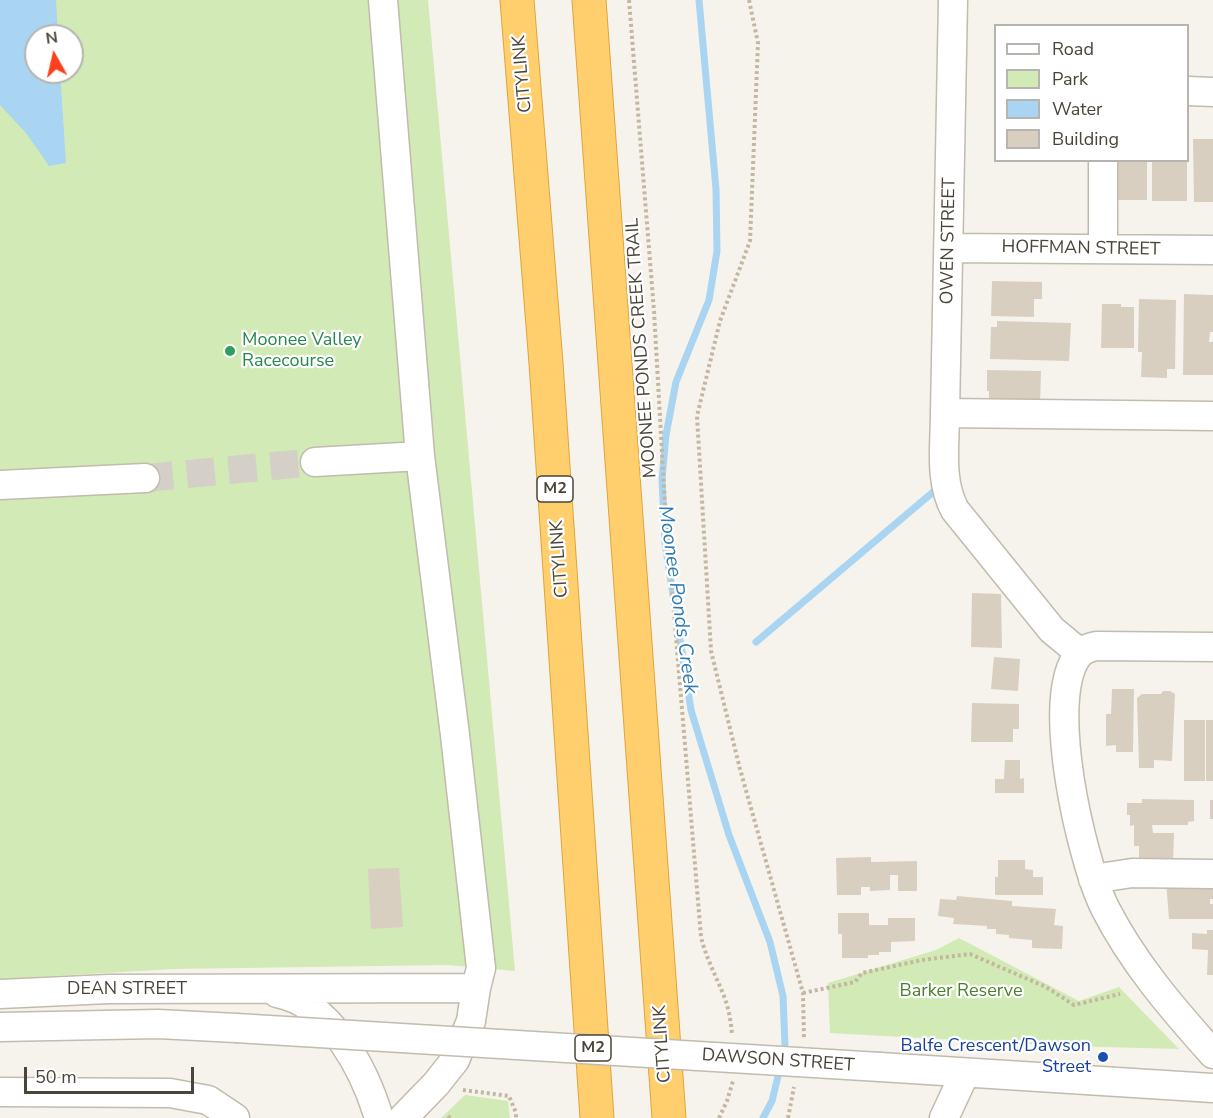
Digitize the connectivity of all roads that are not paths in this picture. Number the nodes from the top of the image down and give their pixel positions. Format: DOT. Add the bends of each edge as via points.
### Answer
graph roads {
  1 [pos="383,0"];
  2 [pos="517,0"];
  3 [pos="589,0"];
  4 [pos="953,0"];
  5 [pos="1189,92"];
  6 [pos="1213,92"];
  7 [pos="1103,162"];
  8 [pos="949,248"];
  9 [pos="1103,249"];
  10 [pos="1213,250"];
  11 [pos="945,413"];
  12 [pos="1213,416"];
  13 [pos="420,456"];
  14 [pos="315,462"];
  15 [pos="145,478"];
  16 [pos="0,485"];
  17 [pos="1213,647"];
  18 [pos="1080,653"];
  19 [pos="1213,874"];
  20 [pos="1093,879"];
  21 [pos="478,978"];
  22 [pos="255,989"];
  23 [pos="0,994"];
  24 [pos="0,1027"];
  25 [pos="236,1028"];
  26 [pos="1213,1054"];
  27 [pos="965,1073"];
  28 [pos="1213,1088"];
  29 [pos="0,1092"];
  30 [pos="235,1118"];
  31 [pos="379,1118"];
  32 [pos="404,1118"];
  33 [pos="597,1118"];
  34 [pos="669,1118"];
  35 [pos="944,1118"];
  1 -- 13 [label="street"];
  2 -- 33 [label="highway, CITYLINK / M2" via="547,375"];
  3 -- 34 [label="highway, CITYLINK"];
  4 -- 8 [label="street, OWEN STREET"];
  5 -- 6 [label="street"];
  7 -- 9 [label="street"];
  8 -- 9 [label="street, HOFFMAN STREET"];
  8 -- 11 [label="street, OWEN STREET"];
  9 -- 10 [label="street, HOFFMAN STREET"];
  11 -- 12 [label="street"];
  11 -- 18 [label="street, OWEN STREET" via="948,498 1048,626"];
  13 -- 14 [label="street"];
  13 -- 21 [label="street" via="454,723"];
  15 -- 16 [label="street"];
  17 -- 18 [label="street" via="1096,646"];
  18 -- 20 [label="street" via="1067,681 1065,733 1074,807"];
  19 -- 20 [label="street" via="1132,873"];
  20 -- 26 [label="street" via="1139,965"];
  21 -- 22 [label="street, DEAN STREET"];
  21 -- 32 [label="street" via="471,1021 455,1060"];
  22 -- 23 [label="street, DEAN STREET"];
  22 -- 31 [label="street, DEAN STREET" via="290,995 308,1005 331,1027 360,1067"];
  24 -- 25 [label="street, DEAN STREET" via="158,1024"];
  25 -- 27 [label="street, DAWSON STREET, bridge"];
  27 -- 28 [label="street, DAWSON STREET"];
  27 -- 35 [label="street"];
  29 -- 30 [label="street" via="170,1093 208,1100"];
}
